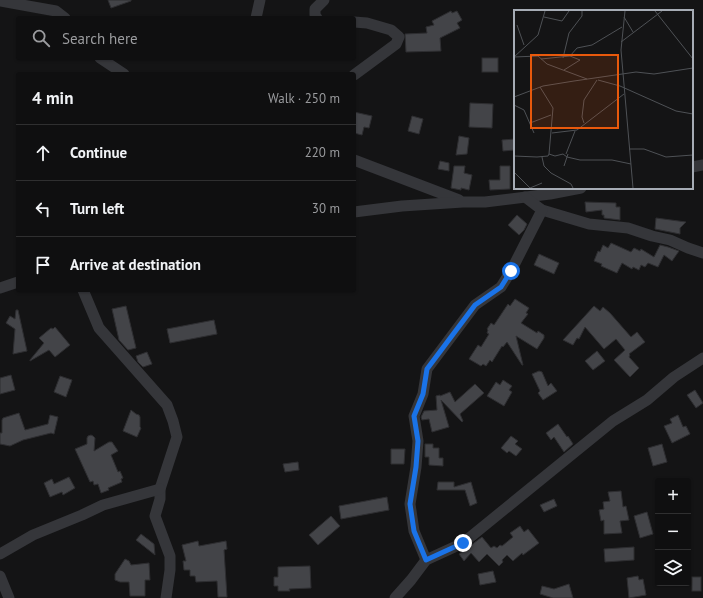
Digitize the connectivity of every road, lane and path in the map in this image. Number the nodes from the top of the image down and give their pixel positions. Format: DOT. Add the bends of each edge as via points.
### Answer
graph roads {
  1 [pos="260,0"];
  2 [pos="324,0"];
  3 [pos="0,1"];
  4 [pos="62,16"];
  5 [pos="256,16"];
  6 [pos="314,16"];
  7 [pos="356,22"];
  8 [pos="103,60"];
  9 [pos="121,72"];
  10 [pos="356,74"];
  11 [pos="356,161"];
  12 [pos="703,165"];
  13 [pos="693,167"];
  14 [pos="576,189"];
  15 [pos="525,197"];
  16 [pos="463,202"];
  17 [pos="542,210"];
  18 [pos="356,212"];
  19 [pos="703,253"];
  20 [pos="16,283"];
  21 [pos="0,288"];
  22 [pos="84,292"];
  23 [pos="703,358"];
  24 [pos="160,489"];
  25 [pos="0,554"];
  26 [pos="426,560"];
  27 [pos="0,576"];
  28 [pos="9,598"];
  29 [pos="166,598"];
  30 [pos="395,598"];
  1 -- 5 [label="street"];
  2 -- 6 [label="street" via="315,9"];
  3 -- 4 [label="street" via="56,11"];
  7 -- 10 [label="street" via="367,22 391,30 398,37 396,44"];
  8 -- 9 [label="street"];
  11 -- 16 [label="street"];
  12 -- 13 [label="street"];
  14 -- 15 [label="street"];
  15 -- 16 [label="street"];
  15 -- 17 [label="street"];
  16 -- 18 [label="street"];
  17 -- 19 [label="street" via="589,224 628,228"];
  17 -- 26 [label="street" via="501,287 475,305 427,369 423,394 414,416 418,441 410,504 414,531"];
  20 -- 21 [label="street"];
  22 -- 24 [label="street" via="99,328 167,405 177,437"];
  23 -- 26 [label="street" via="674,377 647,400 612,421 463,543"];
  24 -- 25 [label="street" via="103,505 33,534"];
  24 -- 29 [label="street" via="160,499 154,516 170,556"];
  26 -- 30 [label="street"];
  27 -- 28 [label="street"];
}
